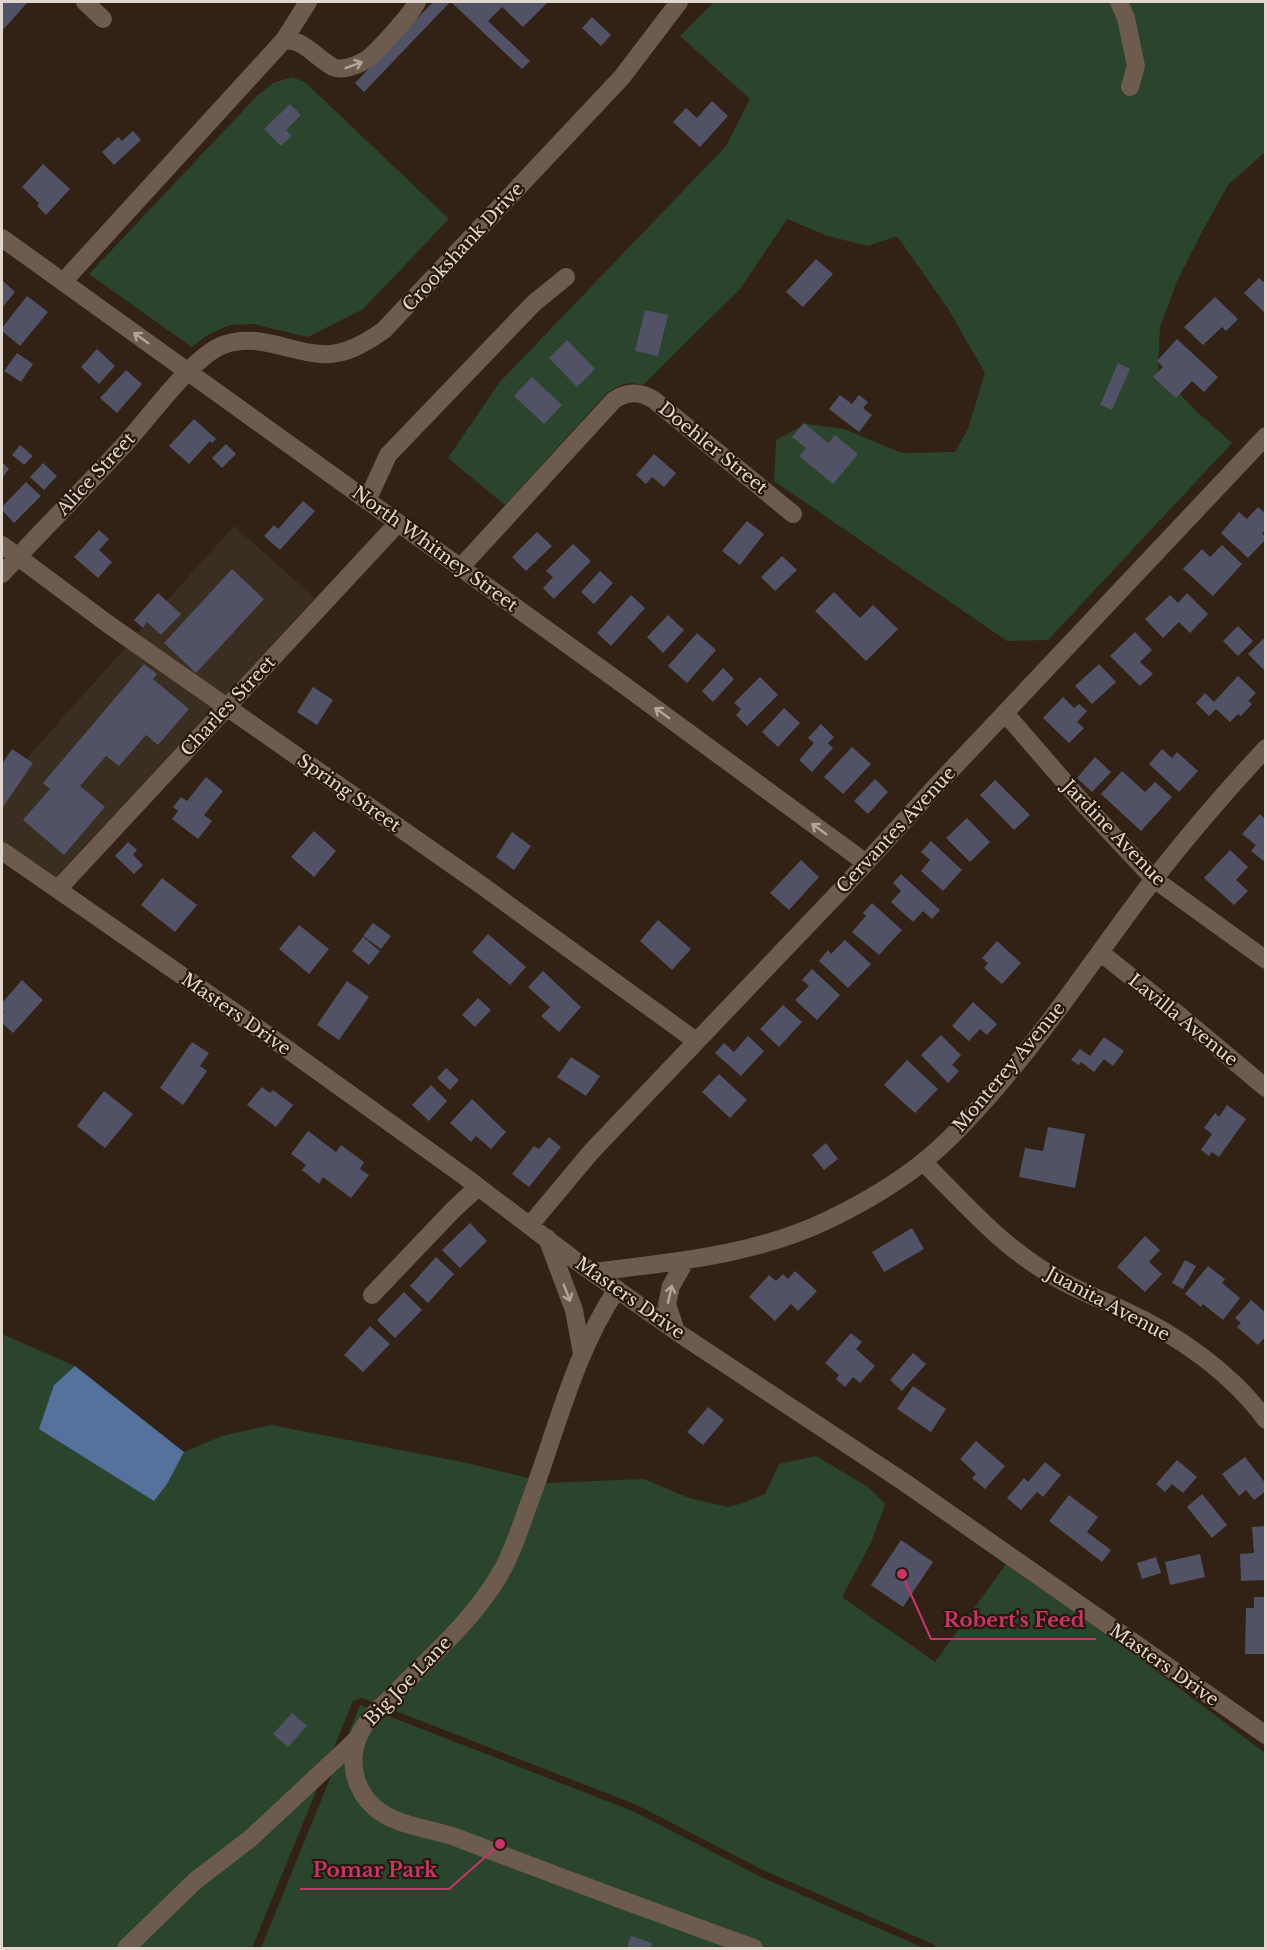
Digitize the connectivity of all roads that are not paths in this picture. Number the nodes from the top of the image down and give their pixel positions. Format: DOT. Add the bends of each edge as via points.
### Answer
graph roads {
  1 [pos="85,2"];
  2 [pos="308,2"];
  3 [pos="417,2"];
  4 [pos="679,2"];
  5 [pos="1119,2"];
  6 [pos="103,19"];
  7 [pos="284,40"];
  8 [pos="1130,87"];
  9 [pos="2,238"];
  10 [pos="566,277"];
  11 [pos="63,282"];
  12 [pos="189,372"];
  13 [pos="1266,436"];
  14 [pos="367,501"];
  15 [pos="793,514"];
  16 [pos="398,523"];
  17 [pos="2,545"];
  18 [pos="17,556"];
  19 [pos="460,568"];
  20 [pos="2,574"];
  21 [pos="227,708"];
  22 [pos="1005,713"];
  23 [pos="1266,748"];
  24 [pos="2,851"];
  25 [pos="866,863"];
  26 [pos="1154,879"];
  27 [pos="58,889"];
  28 [pos="1101,953"];
  29 [pos="1266,960"];
  30 [pos="696,1041"];
  31 [pos="1266,1088"];
  32 [pos="923,1162"];
  33 [pos="478,1187"];
  34 [pos="530,1225"];
  35 [pos="547,1238"];
  36 [pos="686,1260"];
  37 [pos="593,1272"];
  38 [pos="617,1289"];
  39 [pos="372,1295"];
  40 [pos="676,1331"];
  41 [pos="582,1354"];
  42 [pos="1266,1420"];
  43 [pos="1266,1735"];
  44 [pos="357,1739"];
  45 [pos="126,1948"];
  46 [pos="754,1948"];
  1 -- 6 [label="street"];
  2 -- 7 [label="street"];
  7 -- 3 [label="street, one-way" via="294,39 334,68 344,68 365,61"];
  4 -- 12 [label="street, Crookshank Drive" via="622,77 384,330 355,347 322,354 262,341 231,343 211,351"];
  5 -- 8 [label="street" via="1136,66"];
  7 -- 11 [label="street"];
  9 -- 11 [label="street, North Whitney Street"];
  10 -- 14 [label="street" via="534,303 388,455"];
  12 -- 11 [label="street, North Whitney Street, one-way"];
  12 -- 14 [label="street, North Whitney Street"];
  12 -- 18 [label="street, Alice Street"];
  13 -- 22 [label="street, Cervantes Avenue"];
  14 -- 16 [label="street, North Whitney Street"];
  15 -- 19 [label="street, Doehler Street" via="646,394 628,393 614,400"];
  16 -- 19 [label="street, North Whitney Street"];
  16 -- 21 [label="street, Charles Street"];
  17 -- 18 [label="street, Spring Street"];
  18 -- 20 [label="street, Alice Street"];
  18 -- 21 [label="street, Spring Street"];
  25 -- 19 [label="street, North Whitney Street, one-way"];
  21 -- 27 [label="street, Charles Street"];
  21 -- 30 [label="street, Spring Street"];
  22 -- 25 [label="street, Cervantes Avenue"];
  22 -- 26 [label="street, Jardine Avenue"];
  23 -- 26 [label="street, Monterey Avenue"];
  24 -- 27 [label="street, Masters Drive"];
  25 -- 30 [label="street, Cervantes Avenue"];
  26 -- 28 [label="street, Monterey Avenue"];
  26 -- 29 [label="street, Jardine Avenue"];
  27 -- 33 [label="street, Masters Drive"];
  28 -- 31 [label="street, Lavilla Avenue"];
  28 -- 32 [label="street, Monterey Avenue" via="1019,1061 953,1136"];
  30 -- 34 [label="street, Cervantes Avenue" via="591,1152"];
  32 -- 36 [label="street, Monterey Avenue" via="895,1183 829,1220 786,1238"];
  32 -- 42 [label="street, Juanita Avenue" via="1010,1246 1064,1283 1181,1342 1233,1384"];
  33 -- 34 [label="street, Masters Drive"];
  33 -- 39 [label="street"];
  34 -- 35 [label="street, Masters Drive"];
  35 -- 37 [label="street, Masters Drive"];
  35 -- 41 [label="street, one-way" via="574,1310"];
  36 -- 37 [label="street, Monterey Avenue"];
  40 -- 36 [label="street, one-way" via="668,1304 671,1286"];
  37 -- 38 [label="street, Masters Drive"];
  38 -- 40 [label="street, Masters Drive"];
  38 -- 41 [label="street, Big Joe Lane"];
  40 -- 43 [label="street, Masters Drive" via="904,1482"];
  41 -- 44 [label="street, Big Joe Lane" via="501,1572 465,1623 367,1722"];
  44 -- 45 [label="street" via="251,1838 195,1881"];
  44 -- 46 [label="street, Big Joe Lane" via="353,1757 355,1776 363,1793 391,1818 447,1834"];
}
